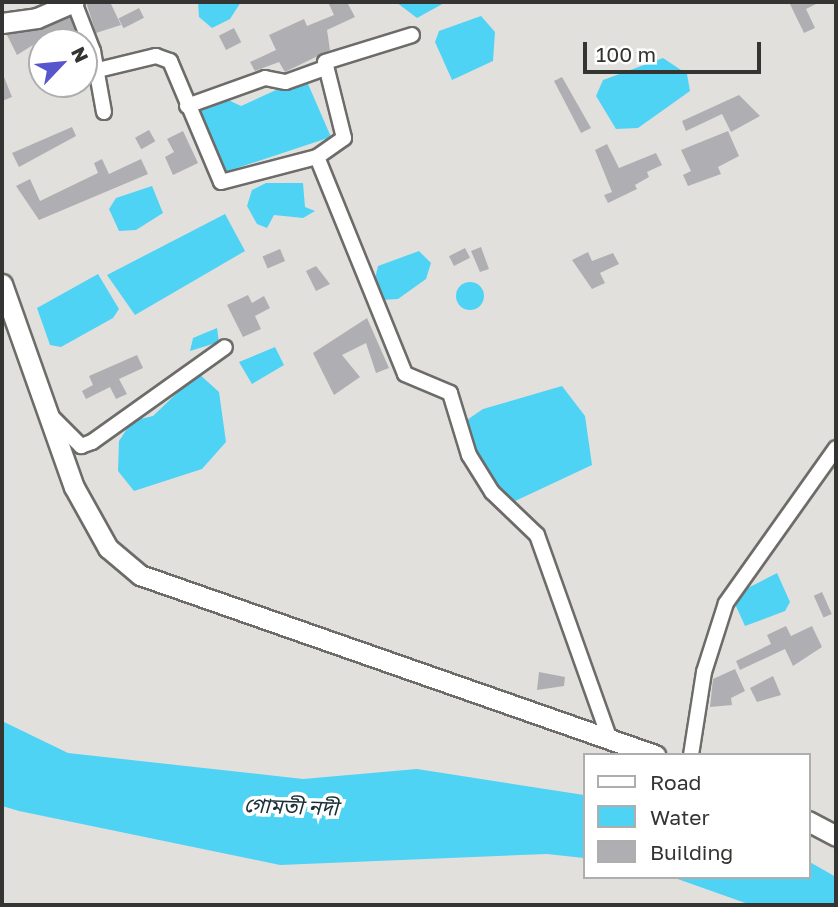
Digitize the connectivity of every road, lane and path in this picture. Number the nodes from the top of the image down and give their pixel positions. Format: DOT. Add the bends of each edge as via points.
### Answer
graph roads {
  1 [pos="74,2"];
  2 [pos="2,23"];
  3 [pos="83,28"];
  4 [pos="412,35"];
  5 [pos="325,68"];
  6 [pos="98,70"];
  7 [pos="98,76"];
  8 [pos="187,106"];
  9 [pos="104,112"];
  10 [pos="317,157"];
  11 [pos="2,285"];
  12 [pos="225,346"];
  13 [pos="52,417"];
  14 [pos="836,448"];
  15 [pos="609,737"];
  16 [pos="650,753"];
  17 [pos="691,753"];
  18 [pos="810,822"];
  19 [pos="835,833"];
  1 -- 2 [label="street" via="37,18"];
  1 -- 3 [label="street"];
  4 -- 5 [label="street" via="352,52"];
  5 -- 8 [label="street" via="286,82 265,78"];
  5 -- 10 [label="street" via="344,138"];
  6 -- 8 [label="street" via="163,56"];
  7 -- 9 [label="street"];
  8 -- 10 [label="street" via="221,182"];
  10 -- 15 [label="street" via="405,374 450,393 469,455 492,492 537,536"];
  11 -- 13 [label="street"];
  12 -- 13 [label="street" via="92,442 81,446"];
  13 -- 15 [label="street" via="97,533 140,575"];
  14 -- 17 [label="street" via="726,603 704,672"];
  15 -- 16 [label="street"];
  18 -- 19 [label="street"];
}
